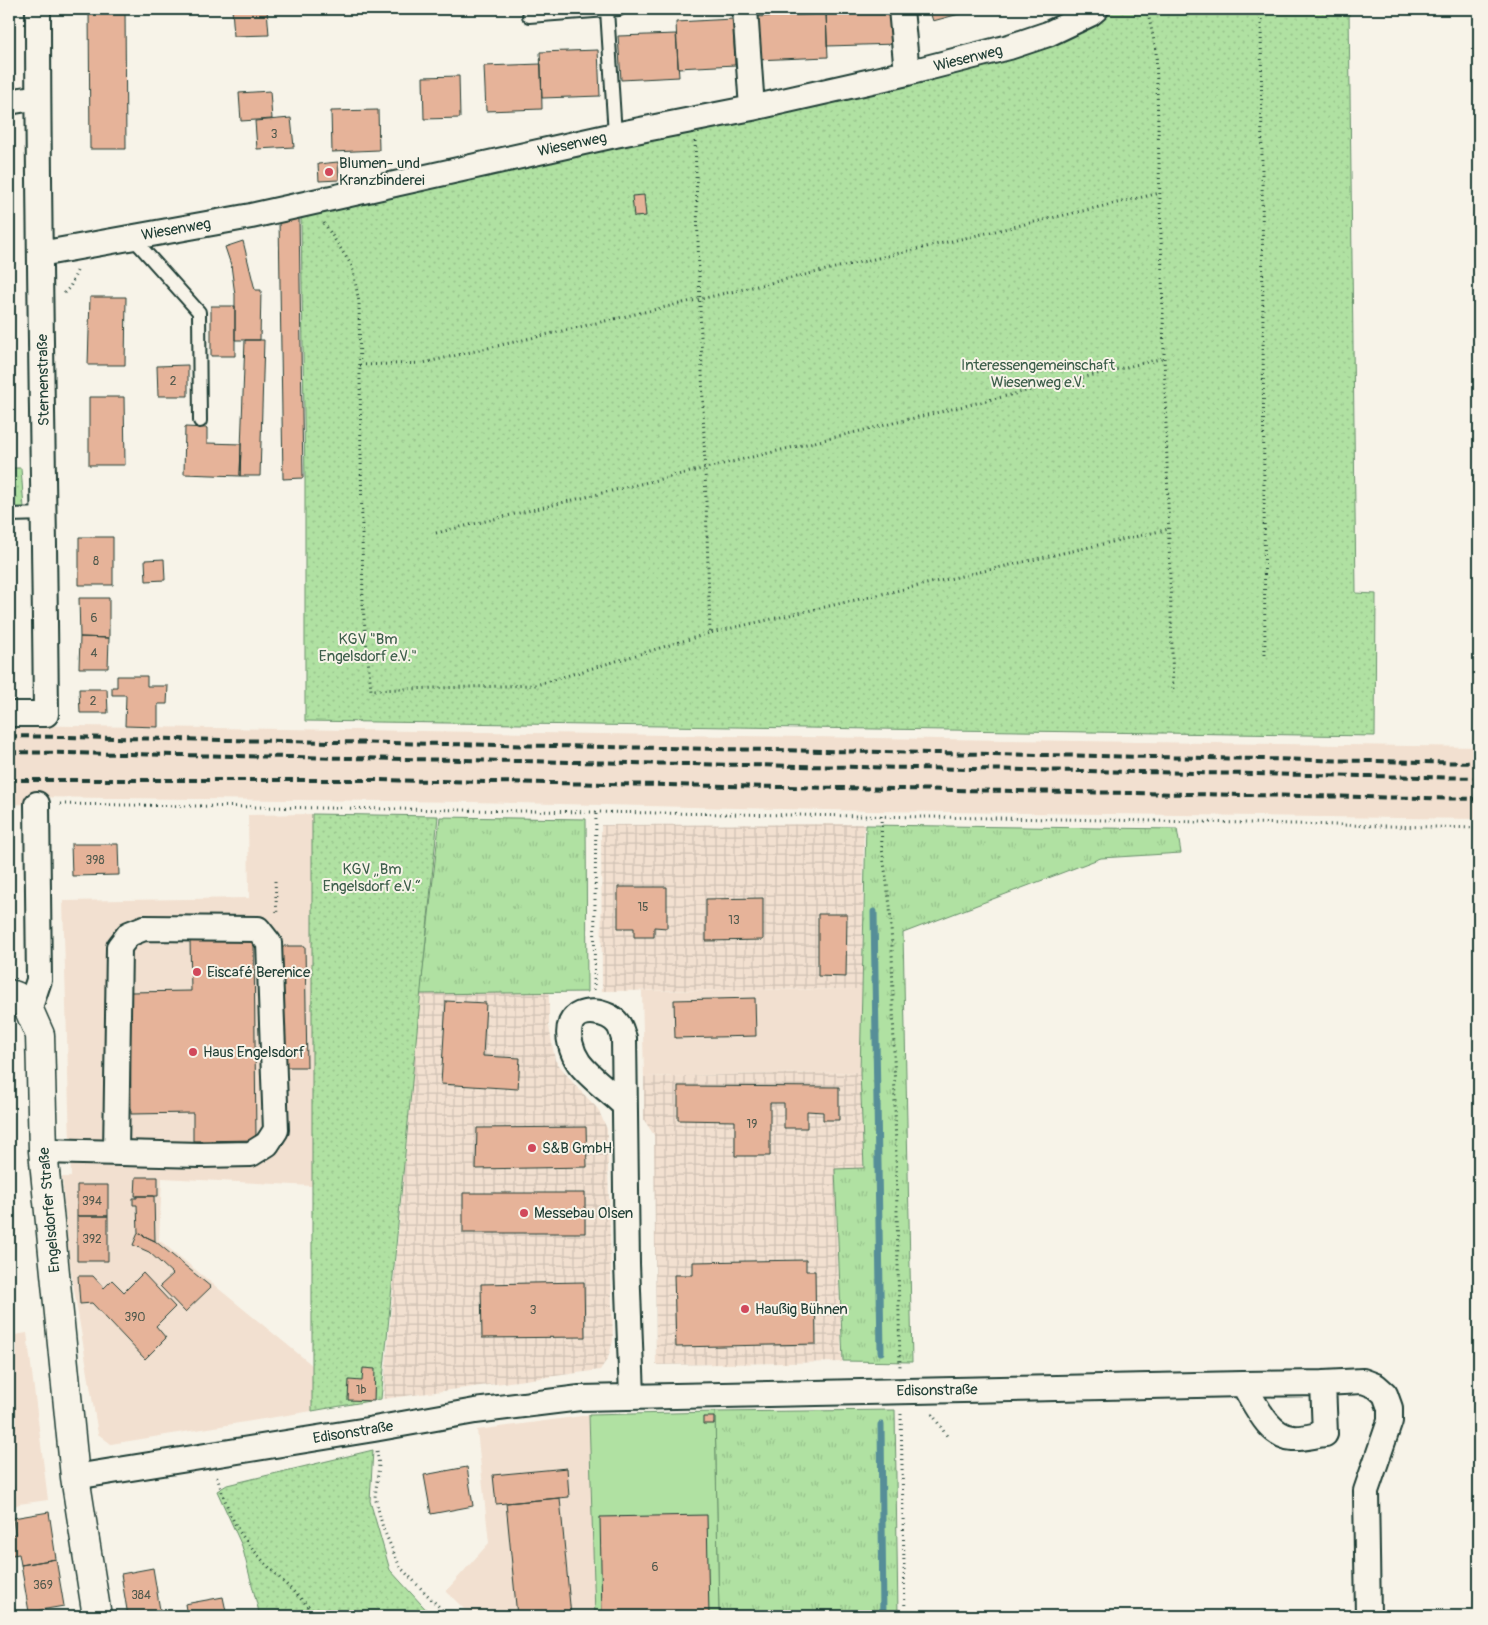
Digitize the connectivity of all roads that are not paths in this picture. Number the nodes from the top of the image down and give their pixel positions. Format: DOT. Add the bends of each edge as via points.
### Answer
graph roads {
  1 [pos="38,9"];
  2 [pos="611,9"];
  3 [pos="745,9"];
  4 [pos="901,9"];
  5 [pos="1096,9"];
  6 [pos="529,16"];
  7 [pos="907,73"];
  8 [pos="38,97"];
  9 [pos="9,102"];
  10 [pos="752,108"];
  11 [pos="615,135"];
  12 [pos="132,237"];
  13 [pos="40,254"];
  14 [pos="200,421"];
  15 [pos="9,514"];
  16 [pos="45,514"];
  17 [pos="9,714"];
  18 [pos="37,804"];
  19 [pos="16,1006"];
  20 [pos="624,1104"];
  21 [pos="43,1150"];
  22 [pos="116,1153"];
  23 [pos="1323,1383"];
  24 [pos="1243,1384"];
  25 [pos="632,1396"];
  26 [pos="75,1477"];
  27 [pos="97,1616"];
  28 [pos="1368,1616"];
  1 -- 8 [label="street, Sternenstraße"];
  2 -- 6 [label="lane"];
  2 -- 11 [label="lane"];
  3 -- 10 [label="street"];
  4 -- 7 [label="street"];
  5 -- 7 [label="street, Wiesenweg" via="1048,34"];
  7 -- 10 [label="street, Wiesenweg"];
  8 -- 9 [label="street"];
  8 -- 13 [label="street, Sternenstraße"];
  10 -- 11 [label="street, Wiesenweg"];
  11 -- 12 [label="street, Wiesenweg" via="251,216"];
  12 -- 13 [label="street, Wiesenweg"];
  12 -- 14 [label="lane" via="199,312"];
  13 -- 16 [label="street, Sternenstraße"];
  15 -- 16 [label="lane"];
  16 -- 17 [label="street, Sternenstraße" via="46,714"];
  18 -- 19 [label="street, Engelsdorfer Straße" via="39,980"];
  19 -- 21 [label="street, Engelsdorfer Straße" via="40,1035"];
  20 -- 20 [label="street" via="624,1038 619,1024 608,1015 580,1014 572,1022 572,1050 590,1074"];
  20 -- 25 [label="street"];
  21 -- 22 [label="street"];
  21 -- 26 [label="street, Engelsdorfer Straße"];
  22 -- 22 [label="street" via="119,947 129,934 144,928 258,929 269,943 276,1130 267,1144 251,1154"];
  23 -- 24 [label="street, Edisonstraße"];
  23 -- 24 [label="street" via="1325,1434 1293,1438 1270,1426"];
  23 -- 28 [label="street, Edisonstraße" via="1363,1382 1376,1386 1385,1394 1390,1408 1390,1422 1366,1491"];
  24 -- 25 [label="street, Edisonstraße"];
  25 -- 26 [label="street, Edisonstraße" via="580,1398 475,1411"];
  26 -- 27 [label="street, Engelsdorfer Straße"];
}
